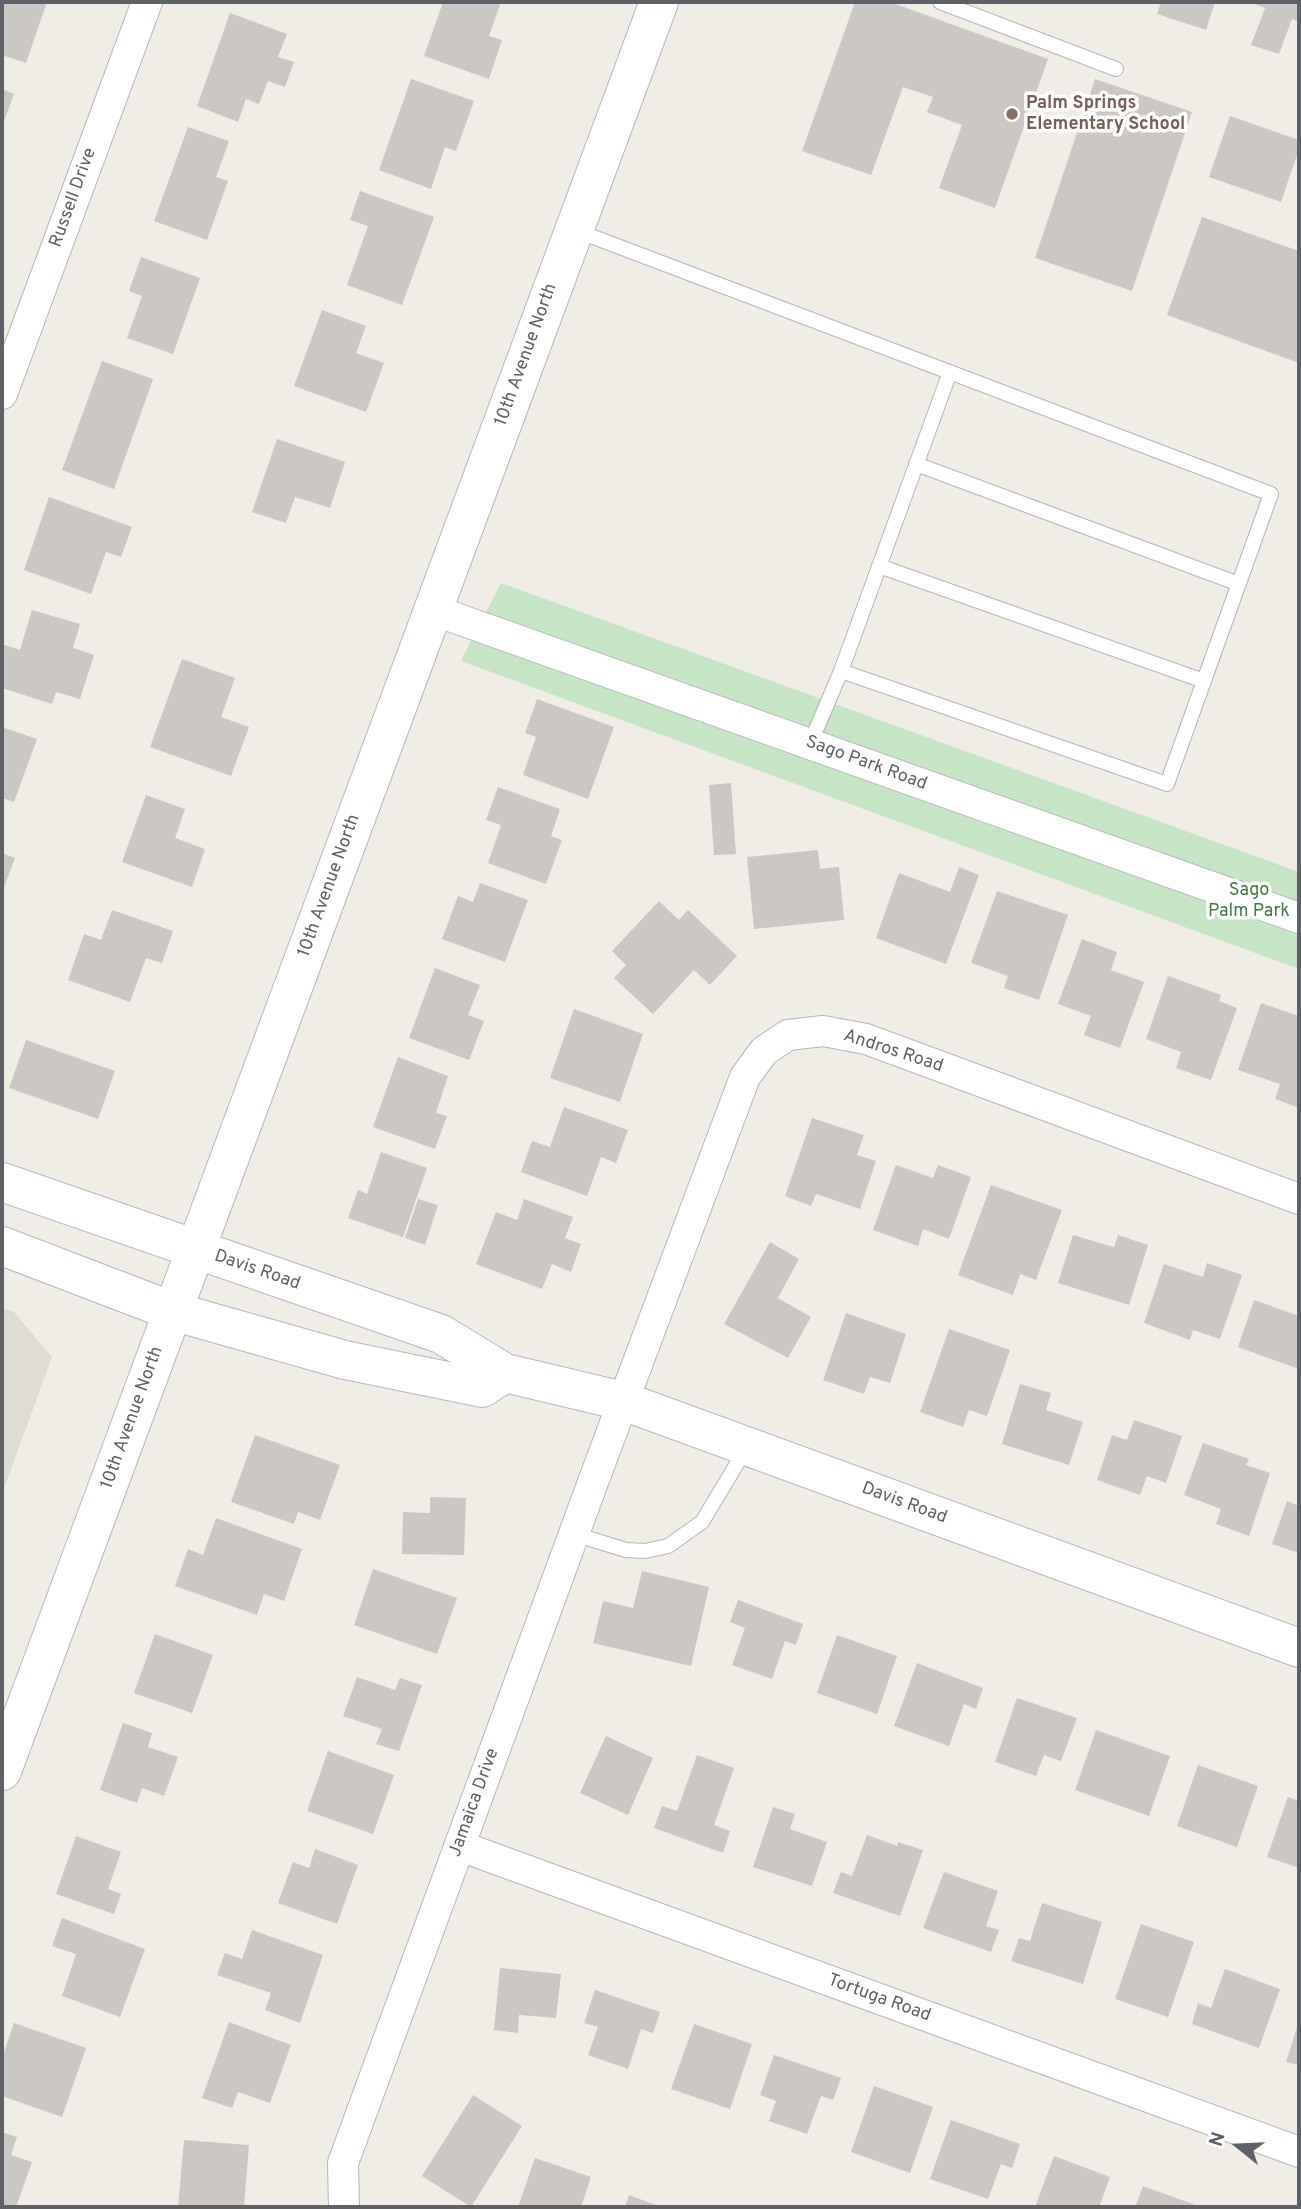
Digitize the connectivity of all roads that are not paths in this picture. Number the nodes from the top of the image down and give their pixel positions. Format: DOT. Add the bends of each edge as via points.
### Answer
graph roads {
  1 [pos="147,2"];
  2 [pos="659,2"];
  3 [pos="940,2"];
  4 [pos="1116,69"];
  5 [pos="574,229"];
  6 [pos="950,372"];
  7 [pos="2,394"];
  8 [pos="916,464"];
  9 [pos="879,566"];
  10 [pos="1239,584"];
  11 [pos="433,610"];
  12 [pos="841,671"];
  13 [pos="1205,681"];
  14 [pos="810,744"];
  15 [pos="1299,918"];
  16 [pos="2,1182"];
  17 [pos="1299,1199"];
  18 [pos="2,1246"];
  19 [pos="194,1250"];
  20 [pos="172,1311"];
  21 [pos="505,1373"];
  22 [pos="623,1401"];
  23 [pos="747,1447"];
  24 [pos="574,1534"];
  25 [pos="1299,1648"];
  26 [pos="2,1771"];
  27 [pos="460,1846"];
  28 [pos="1299,2152"];
  29 [pos="344,2207"];
  1 -- 7 [label="street, Russell Drive"];
  2 -- 5 [label="street, 10th Avenue North"];
  3 -- 4 [label="lane"];
  5 -- 6 [label="lane"];
  5 -- 11 [label="street, 10th Avenue North"];
  6 -- 8 [label="lane"];
  6 -- 10 [label="lane" via="1271,494"];
  8 -- 9 [label="lane"];
  8 -- 10 [label="lane"];
  9 -- 12 [label="lane"];
  9 -- 13 [label="lane"];
  10 -- 13 [label="lane"];
  11 -- 14 [label="street, Sago Park Road"];
  11 -- 19 [label="street, 10th Avenue North"];
  12 -- 13 [label="lane" via="1167,784"];
  12 -- 14 [label="lane"];
  14 -- 15 [label="street, Sago Park Road"];
  16 -- 19 [label="street, Davis Road"];
  17 -- 22 [label="street, Andros Road" via="866,1039 823,1031 788,1035 764,1051 745,1077"];
  18 -- 20 [label="street"];
  19 -- 20 [label="street, 10th Avenue North"];
  19 -- 21 [label="street, Davis Road" via="441,1334"];
  20 -- 21 [label="street" via="345,1360 482,1388"];
  20 -- 26 [label="street, 10th Avenue North"];
  21 -- 22 [label="street, Davis Road"];
  22 -- 23 [label="street, Davis Road"];
  22 -- 24 [label="street, Jamaica Drive"];
  23 -- 24 [label="lane" via="702,1522 668,1546 626,1550"];
  23 -- 25 [label="street, Davis Road"];
  24 -- 27 [label="street, Jamaica Drive"];
  27 -- 28 [label="street, Tortuga Road"];
  27 -- 29 [label="street, Jamaica Drive" via="343,2163"];
}
